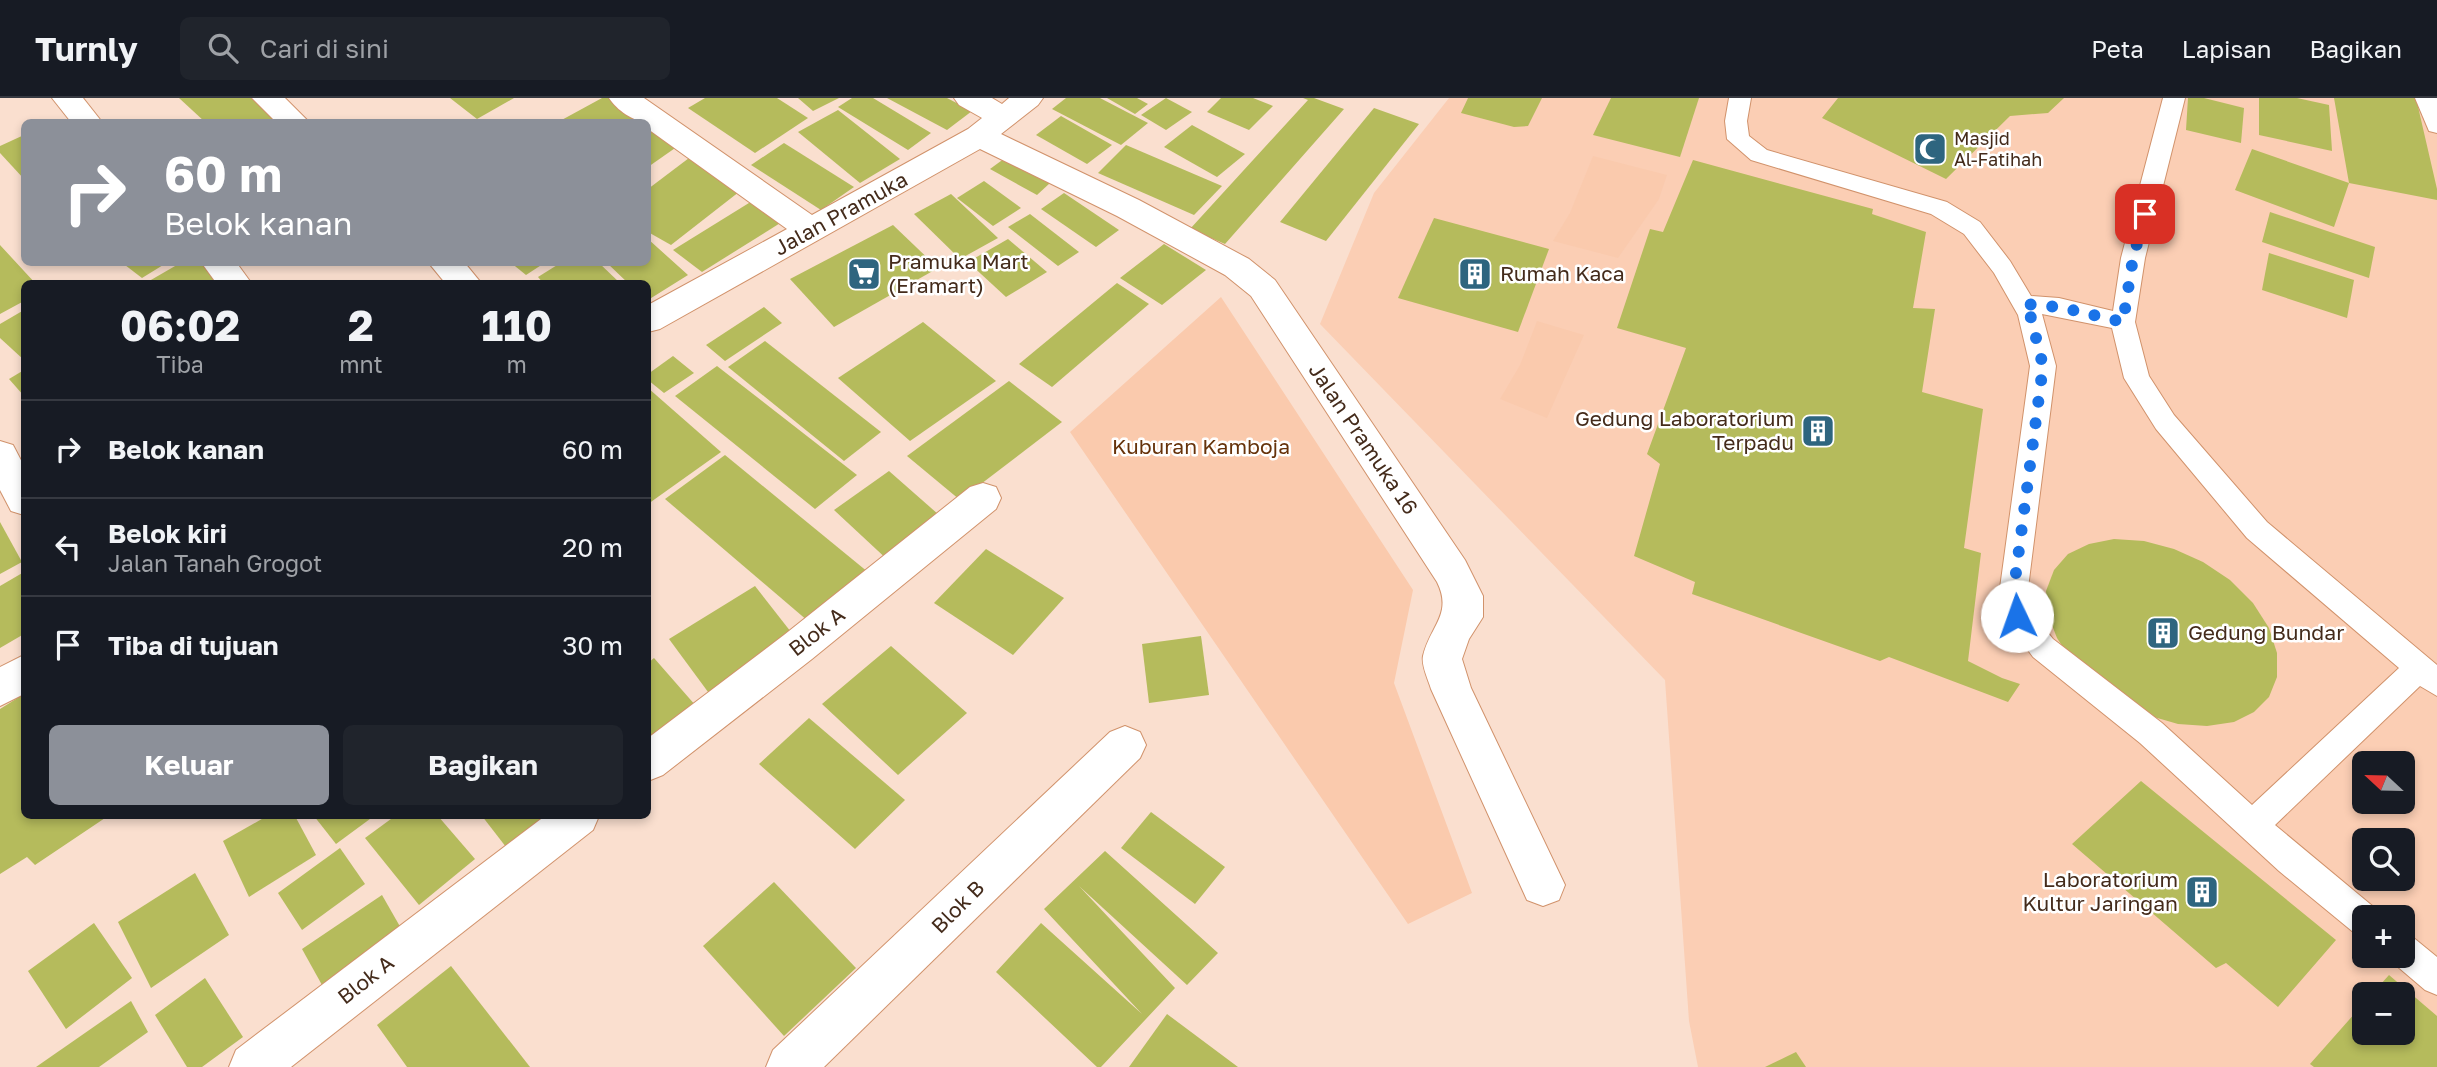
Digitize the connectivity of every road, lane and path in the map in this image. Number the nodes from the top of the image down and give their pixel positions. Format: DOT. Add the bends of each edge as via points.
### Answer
graph roads {
  1 [pos="67,98"];
  2 [pos="267,98"];
  3 [pos="624,98"];
  4 [pos="969,98"];
  5 [pos="1028,98"];
  6 [pos="1740,98"];
  7 [pos="2174,98"];
  8 [pos="2426,98"];
  9 [pos="84,119"];
  10 [pos="291,119"];
  11 [pos="991,126"];
  12 [pos="2437,126"];
  13 [pos="811,230"];
  14 [pos="220,266"];
  15 [pos="448,266"];
  16 [pos="232,280"];
  17 [pos="462,280"];
  18 [pos="2024,304"];
  19 [pos="651,318"];
  20 [pos="2123,322"];
  21 [pos="0,455"];
  22 [pos="21,494"];
  23 [pos="983,498"];
  24 [pos="21,675"];
  25 [pos="2429,675"];
  26 [pos="0,688"];
  27 [pos="1125,745"];
  28 [pos="651,760"];
  29 [pos="574,819"];
  30 [pos="2252,826"];
  31 [pos="1543,885"];
  32 [pos="2352,910"];
  33 [pos="2415,960"];
  34 [pos="2437,978"];
  35 [pos="253,1067"];
  36 [pos="790,1067"];
  1 -- 9 [label="street"];
  2 -- 10 [label="street"];
  3 -- 13 [label="street"];
  4 -- 11 [label="street"];
  5 -- 11 [label="street, Jalan Pramuka"];
  6 -- 18 [label="lane" via="1738,139 1759,155 1939,208 1972,228"];
  7 -- 20 [label="lane" via="2133,258"];
  8 -- 12 [label="lane"];
  11 -- 13 [label="street, Jalan Pramuka"];
  11 -- 31 [label="street, Jalan Pramuka 16" via="1237,267 1263,288 1465,596 1463,617 1452,631 1442,659 1451,689"];
  13 -- 19 [label="street, Jalan Pramuka"];
  14 -- 16 [label="street"];
  15 -- 17 [label="street"];
  18 -- 20 [label="lane"];
  18 -- 30 [label="lane" via="2043,366 2014,588 2017,616 2043,648 2151,733"];
  20 -- 25 [label="lane" via="2137,378 2182,444 2257,530"];
  21 -- 22 [label="street"];
  23 -- 28 [label="street, Blok A"];
  24 -- 26 [label="street"];
  25 -- 30 [label="lane"];
  27 -- 36 [label="street, Blok B"];
  29 -- 35 [label="street, Blok A"];
  30 -- 32 [label="lane"];
  33 -- 34 [label="lane"];
}
